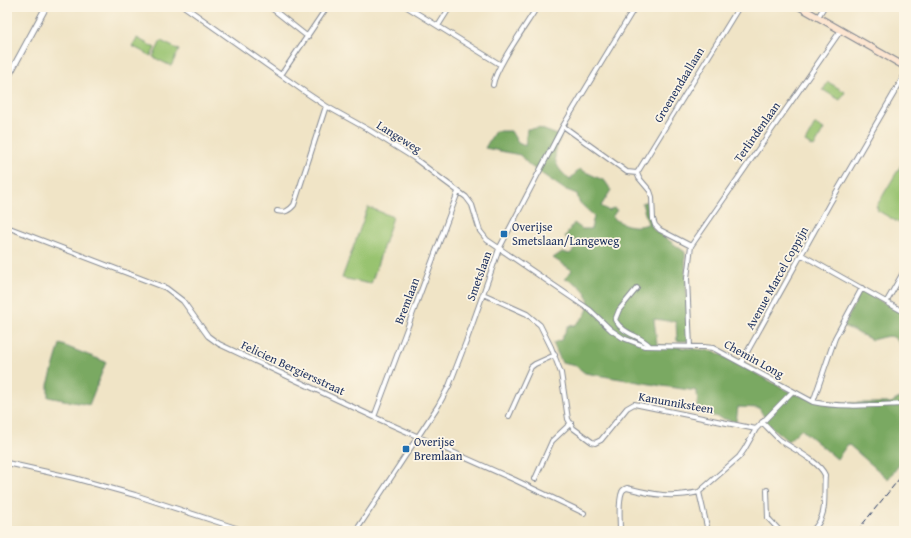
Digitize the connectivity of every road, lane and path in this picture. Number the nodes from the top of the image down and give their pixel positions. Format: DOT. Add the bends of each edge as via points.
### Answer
graph roads {
  1 [pos="46,7"];
  2 [pos="185,7"];
  3 [pos="270,7"];
  4 [pos="327,7"];
  5 [pos="408,7"];
  6 [pos="450,7"];
  7 [pos="537,7"];
  8 [pos="635,7"];
  9 [pos="738,7"];
  10 [pos="800,7"];
  11 [pos="824,7"];
  12 [pos="818,17"];
  13 [pos="438,26"];
  14 [pos="841,30"];
  15 [pos="308,37"];
  16 [pos="501,65"];
  17 [pos="904,66"];
  18 [pos="281,75"];
  19 [pos="904,76"];
  20 [pos="7,80"];
  21 [pos="494,85"];
  22 [pos="326,106"];
  23 [pos="563,126"];
  24 [pos="637,173"];
  25 [pos="458,192"];
  26 [pos="277,211"];
  27 [pos="7,227"];
  28 [pos="691,246"];
  29 [pos="499,249"];
  30 [pos="802,255"];
  31 [pos="904,271"];
  32 [pos="637,288"];
  33 [pos="862,288"];
  34 [pos="483,294"];
  35 [pos="887,301"];
  36 [pos="580,303"];
  37 [pos="904,312"];
  38 [pos="650,346"];
  39 [pos="690,347"];
  40 [pos="555,355"];
  41 [pos="741,363"];
  42 [pos="792,392"];
  43 [pos="813,402"];
  44 [pos="904,404"];
  45 [pos="509,416"];
  46 [pos="374,417"];
  47 [pos="762,422"];
  48 [pos="571,423"];
  49 [pos="756,429"];
  50 [pos="418,436"];
  51 [pos="7,463"];
  52 [pos="535,479"];
  53 [pos="767,490"];
  54 [pos="699,492"];
  55 [pos="584,513"];
  56 [pos="245,531"];
  57 [pos="356,531"];
  58 [pos="620,531"];
  59 [pos="708,531"];
  60 [pos="780,531"];
  61 [pos="812,531"];
  1 -- 20 [label="street"];
  2 -- 18 [label="street, Langeweg"];
  3 -- 15 [label="street"];
  4 -- 15 [label="street"];
  5 -- 13 [label="street"];
  6 -- 13 [label="street"];
  7 -- 16 [label="street"];
  8 -- 23 [label="street, Smetslaan"];
  9 -- 24 [label="street, Groenendaallaan"];
  10 -- 12 [label="main road"];
  11 -- 12 [label="street"];
  12 -- 14 [label="main road"];
  13 -- 16 [label="street"];
  14 -- 17 [label="main road"];
  14 -- 28 [label="street, Terlindenlaan"];
  15 -- 18 [label="street"];
  16 -- 21 [label="street"];
  18 -- 22 [label="street, Langeweg"];
  19 -- 30 [label="street, Avenue Marcel Coppijn"];
  22 -- 25 [label="street, Langeweg" via="414,158"];
  22 -- 26 [label="street" via="294,205 288,211"];
  23 -- 24 [label="street" via="627,172"];
  23 -- 29 [label="street, Smetslaan"];
  24 -- 28 [label="street" via="650,191 655,225"];
  25 -- 29 [label="street, Langeweg" via="472,205 484,236"];
  25 -- 46 [label="street, Bremlaan"];
  27 -- 46 [label="street, Felicien Bergiersstraat" via="166,288 183,301 208,336 219,344"];
  28 -- 39 [label="street" via="687,278"];
  29 -- 34 [label="street, Smetslaan"];
  29 -- 36 [label="street, Langeweg"];
  30 -- 33 [label="street"];
  30 -- 41 [label="street, Avenue Marcel Coppijn"];
  31 -- 35 [label="street"];
  32 -- 38 [label="street" via="619,310 615,320 627,333"];
  33 -- 35 [label="street"];
  33 -- 43 [label="street" via="835,338"];
  34 -- 40 [label="street, Kanunniksteen" via="533,318 545,333"];
  34 -- 50 [label="street, Smetslaan" via="448,386"];
  35 -- 37 [label="street"];
  36 -- 38 [label="street, Chemin Long" via="618,336"];
  38 -- 39 [label="street, Chemin Long"];
  39 -- 41 [label="street, Chemin Long" via="713,348"];
  40 -- 45 [label="street" via="531,367"];
  40 -- 48 [label="street, Kanunniksteen" via="563,383 566,412"];
  41 -- 42 [label="street, Chemin Long"];
  42 -- 43 [label="street, Chemin Long"];
  42 -- 47 [label="street"];
  43 -- 44 [label="street, Chemin Long"];
  46 -- 50 [label="street, Felicien Bergiersstraat"];
  47 -- 49 [label="street"];
  47 -- 61 [label="street" via="780,440 824,472 824,512 822,519"];
  48 -- 49 [label="street, Kanunniksteen" via="592,442 598,442 627,408 637,404"];
  48 -- 52 [label="street" via="552,441"];
  49 -- 54 [label="street" via="739,457"];
  50 -- 55 [label="street, Felicien Bergiersstraat"];
  50 -- 57 [label="street, Smetslaan"];
  51 -- 56 [label="street" via="135,495"];
  53 -- 60 [label="street" via="768,518"];
  54 -- 58 [label="street" via="669,496 624,489 620,502"];
  54 -- 59 [label="street"];
}
